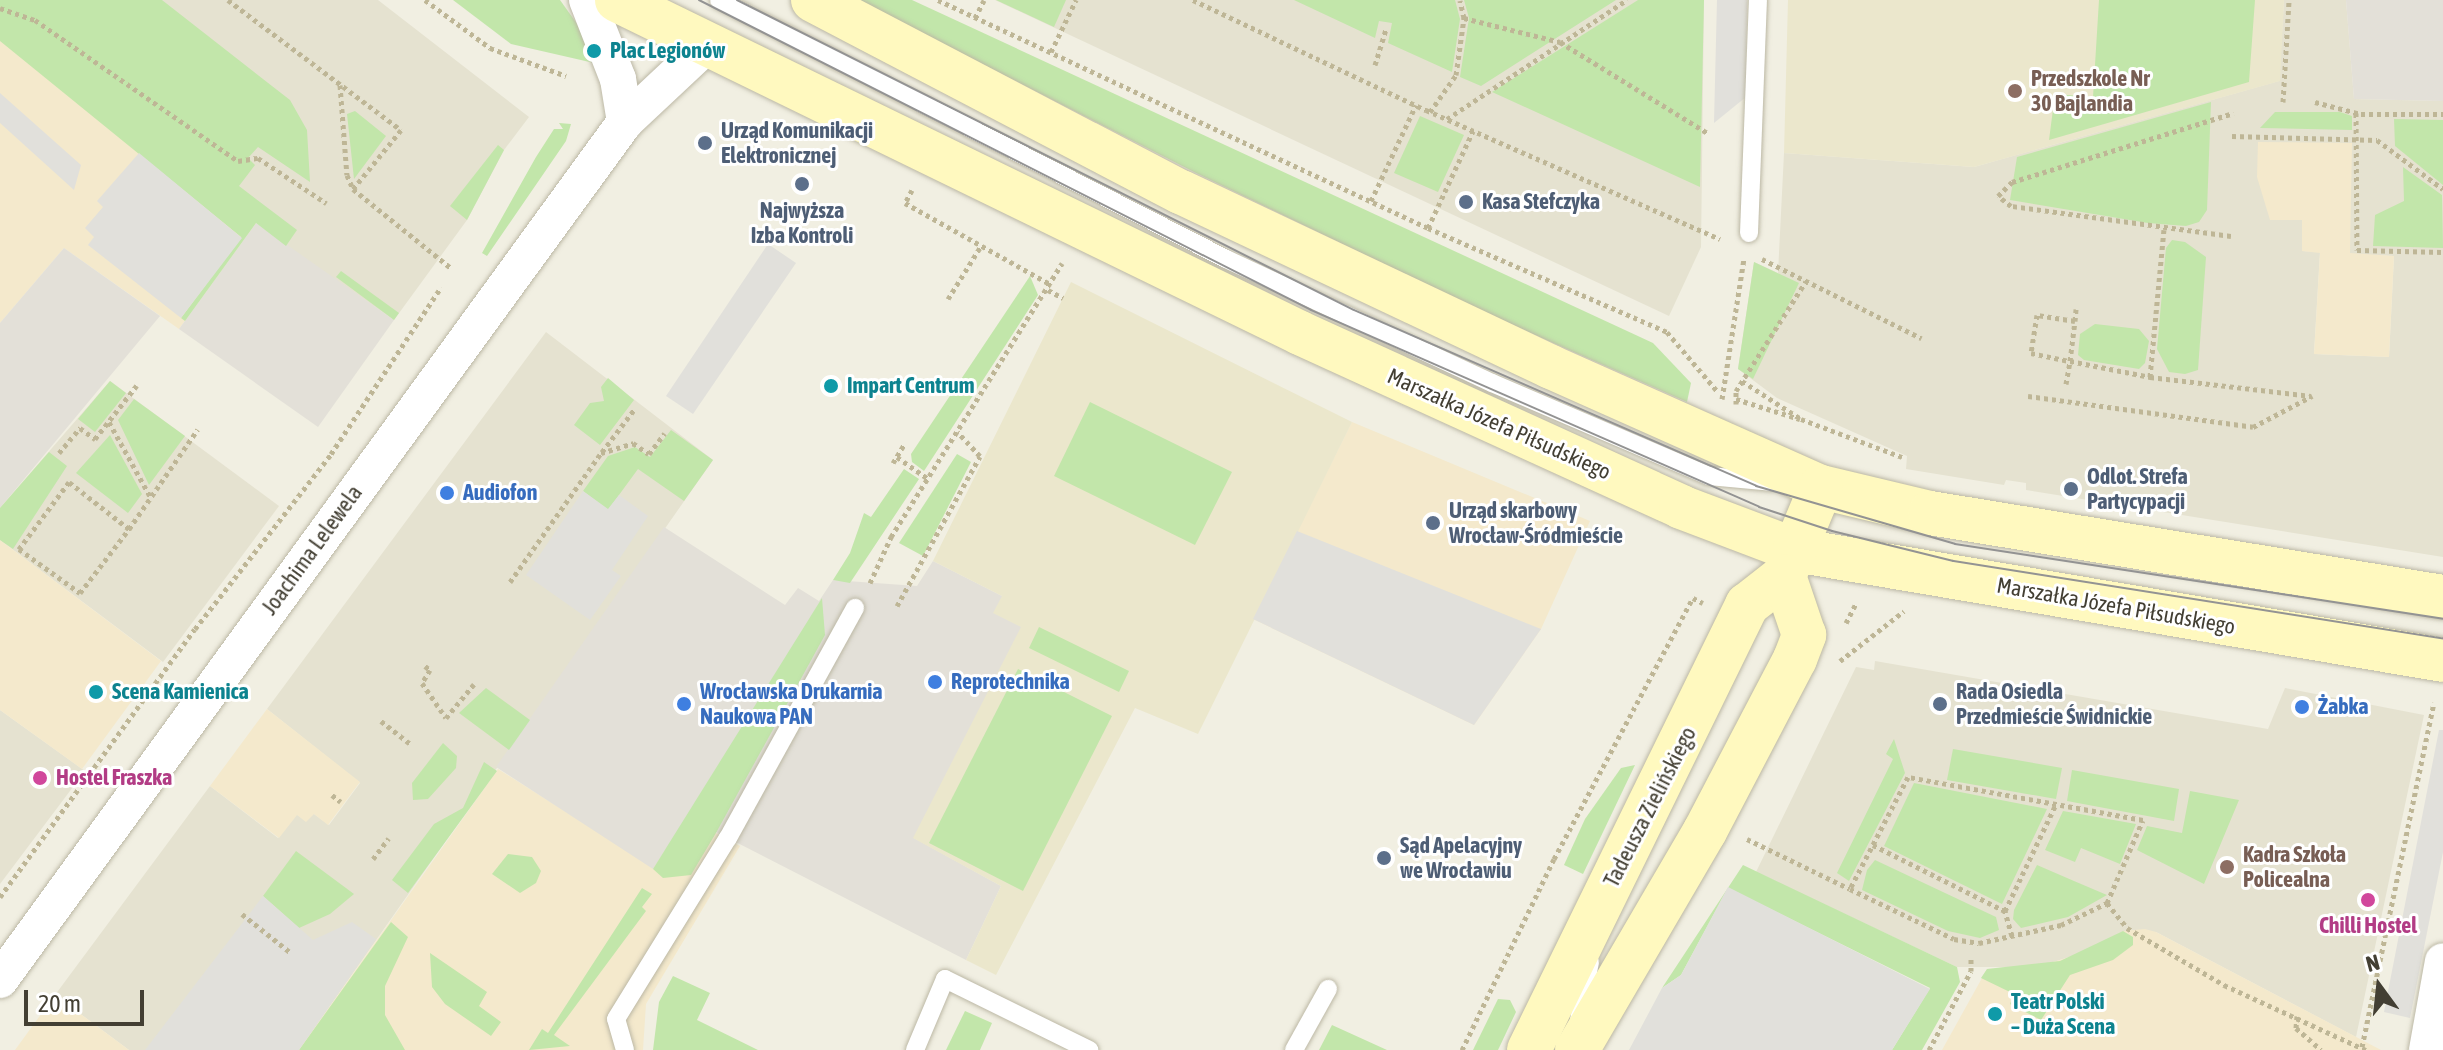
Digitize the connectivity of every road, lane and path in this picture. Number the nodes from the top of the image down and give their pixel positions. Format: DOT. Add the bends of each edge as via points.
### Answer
graph roads {
  1 [pos="228,0"];
  2 [pos="425,0"];
  3 [pos="587,0"];
  4 [pos="617,0"];
  5 [pos="719,0"];
  6 [pos="813,0"];
  7 [pos="938,0"];
  8 [pos="984,0"];
  9 [pos="1076,0"];
  10 [pos="1193,0"];
  11 [pos="1460,0"];
  12 [pos="1627,0"];
  13 [pos="1758,0"];
  14 [pos="2289,0"];
  15 [pos="0,8"];
  16 [pos="975,18"];
  17 [pos="1464,18"];
  18 [pos="1386,29"];
  19 [pos="1560,42"];
  20 [pos="707,45"];
  21 [pos="1051,52"];
  22 [pos="1375,65"];
  23 [pos="566,76"];
  24 [pos="340,85"];
  25 [pos="2283,102"];
  26 [pos="2315,102"];
  27 [pos="1416,105"];
  28 [pos="1430,112"];
  29 [pos="2233,113"];
  30 [pos="2356,113"];
  31 [pos="2443,114"];
  32 [pos="1447,119"];
  33 [pos="625,122"];
  34 [pos="1473,131"];
  35 [pos="1709,134"];
  36 [pos="2232,136"];
  37 [pos="2357,139"];
  38 [pos="916,182"];
  39 [pos="353,189"];
  40 [pos="2443,189"];
  41 [pos="1371,201"];
  42 [pos="326,203"];
  43 [pos="399,212"];
  44 [pos="392,221"];
  45 [pos="1428,228"];
  46 [pos="2164,230"];
  47 [pos="2231,236"];
  48 [pos="1747,242"];
  49 [pos="982,246"];
  50 [pos="2443,252"];
  51 [pos="1062,263"];
  52 [pos="452,269"];
  53 [pos="1806,281"];
  54 [pos="441,287"];
  55 [pos="1050,288"];
  56 [pos="1063,298"];
  57 [pos="948,299"];
  58 [pos="2076,309"];
  59 [pos="2075,321"];
  60 [pos="1667,332"];
  61 [pos="1921,338"];
  62 [pos="2070,361"];
  63 [pos="2150,377"];
  64 [pos="1742,381"];
  65 [pos="2066,384"];
  66 [pos="137,385"];
  67 [pos="1723,396"];
  68 [pos="2028,396"];
  69 [pos="1736,399"];
  70 [pos="1736,409"];
  71 [pos="634,410"];
  72 [pos="1801,419"];
  73 [pos="109,422"];
  74 [pos="198,429"];
  75 [pos="958,432"];
  76 [pos="665,433"];
  77 [pos="904,445"];
  78 [pos="59,453"];
  79 [pos="601,453"];
  80 [pos="1902,457"];
  81 [pos="929,479"];
  82 [pos="1821,487"];
  83 [pos="151,498"];
  84 [pos="129,529"];
  85 [pos="1789,563"];
  86 [pos="510,582"];
  87 [pos="1910,597"];
  88 [pos="2443,597"];
  89 [pos="897,606"];
  90 [pos="855,608"];
  91 [pos="1716,610"];
  92 [pos="1834,665"];
  93 [pos="425,666"];
  94 [pos="2440,674"];
  95 [pos="474,684"];
  96 [pos="381,721"];
  97 [pos="412,745"];
  98 [pos="332,795"];
  99 [pos="341,802"];
  100 [pos="2056,804"];
  101 [pos="389,838"];
  102 [pos="1747,839"];
  103 [pos="1873,845"];
  104 [pos="373,859"];
  105 [pos="1850,889"];
  106 [pos="0,897"];
  107 [pos="1604,900"];
  108 [pos="2107,903"];
  109 [pos="2005,911"];
  110 [pos="242,914"];
  111 [pos="2012,936"];
  112 [pos="291,953"];
  113 [pos="1971,959"];
  114 [pos="2443,961"];
  115 [pos="0,980"];
  116 [pos="1328,989"];
  117 [pos="2297,1016"];
  118 [pos="2364,1048"];
  119 [pos="625,1050"];
  120 [pos="915,1050"];
  121 [pos="1089,1050"];
  122 [pos="1294,1050"];
  123 [pos="1462,1050"];
  124 [pos="1529,1050"];
  125 [pos="1575,1050"];
  126 [pos="1929,1050"];
  127 [pos="2321,1050"];
  128 [pos="2427,1050"];
  1 -- 24 [label="path"];
  2 -- 23 [label="path" via="490,48"];
  3 -- 33 [label="street" via="618,79"];
  4 -- 20 [label="street, Marszałka Józefa Piłsudskiego"];
  5 -- 82 [label="lane" via="1226,259 1506,389 1709,476"];
  6 -- 82 [label="street" via="1181,192 1578,380"];
  7 -- 16 [label="path"];
  8 -- 16 [label="path"];
  9 -- 21 [label="path"];
  10 -- 27 [label="path"];
  11 -- 17 [label="path"];
  12 -- 19 [label="path"];
  13 -- 48 [label="lane"];
  14 -- 25 [label="path"];
  15 -- 42 [label="path" via="35,20 238,161 258,158"];
  16 -- 21 [label="path"];
  17 -- 19 [label="path"];
  17 -- 28 [label="path" via="1456,75"];
  18 -- 22 [label="path"];
  19 -- 32 [label="path"];
  19 -- 35 [label="path"];
  20 -- 33 [label="street, Joachima Lelewela"];
  20 -- 85 [label="street, Marszałka Józefa Piłsudskiego"];
  21 -- 41 [label="path"];
  24 -- 39 [label="path" via="347,175"];
  24 -- 39 [label="path" via="401,130"];
  26 -- 30 [label="path"];
  27 -- 28 [label="path"];
  27 -- 41 [label="path"];
  28 -- 32 [label="path"];
  29 -- 46 [label="path" via="2012,182 1998,196 2011,206"];
  30 -- 31 [label="path"];
  30 -- 37 [label="path"];
  32 -- 34 [label="path"];
  33 -- 115 [label="street, Joachima Lelewela"];
  34 -- 45 [label="path"];
  34 -- 48 [label="path"];
  36 -- 37 [label="path"];
  37 -- 40 [label="path" via="2377,140"];
  37 -- 50 [label="path" via="2357,250"];
  38 -- 49 [label="path" via="905,203"];
  39 -- 44 [label="path"];
  41 -- 45 [label="path"];
  43 -- 44 [label="path"];
  44 -- 52 [label="path"];
  45 -- 60 [label="path"];
  46 -- 47 [label="path"];
  46 -- 63 [label="path"];
  48 -- 53 [label="path"];
  48 -- 67 [label="path"];
  49 -- 55 [label="path"];
  49 -- 57 [label="path"];
  51 -- 55 [label="path"];
  53 -- 61 [label="path"];
  53 -- 64 [label="path"];
  54 -- 106 [label="path" via="331,454 195,629"];
  55 -- 56 [label="path"];
  55 -- 75 [label="path"];
  58 -- 59 [label="path"];
  59 -- 62 [label="path"];
  59 -- 62 [label="path" via="2037,315 2031,353"];
  62 -- 63 [label="path"];
  62 -- 65 [label="path"];
  63 -- 68 [label="path" via="2312,396 2253,427"];
  64 -- 69 [label="path"];
  64 -- 72 [label="path"];
  66 -- 73 [label="path"];
  69 -- 70 [label="path"];
  69 -- 72 [label="path"];
  71 -- 79 [label="path"];
  72 -- 80 [label="path" via="1861,446"];
  73 -- 78 [label="path" via="95,439 80,428"];
  73 -- 83 [label="path"];
  74 -- 83 [label="path"];
  75 -- 81 [label="path"];
  75 -- 89 [label="path" via="980,456"];
  76 -- 79 [label="path" via="649,454 633,443"];
  77 -- 81 [label="path" via="895,460"];
  79 -- 86 [label="path"];
  81 -- 90 [label="path"];
  82 -- 85 [label="street, Tadeusza Zielińskiego"];
  82 -- 88 [label="street" via="1930,513"];
  83 -- 84 [label="path"];
  84 -- 84 [label="path" via="80,593 19,549 69,482"];
  85 -- 94 [label="street, Marszałka Józefa Piłsudskiego"];
  85 -- 107 [label="street, Tadeusza Zielińskiego" via="1747,605"];
  85 -- 125 [label="street" via="1804,635 1795,659 1705,831"];
  87 -- 92 [label="path" via="1906,609"];
  90 -- 119 [label="lane" via="728,838 616,1019"];
  91 -- 123 [label="path" via="1693,598 1554,859"];
  93 -- 95 [label="path" via="430,670 422,683 446,718"];
  94 -- 118 [label="path"];
  96 -- 97 [label="path"];
  98 -- 99 [label="path"];
  100 -- 103 [label="path" via="1908,777"];
  100 -- 108 [label="path" via="2143,820"];
  100 -- 109 [label="path"];
  101 -- 104 [label="path"];
  102 -- 105 [label="path"];
  103 -- 105 [label="path"];
  103 -- 109 [label="path"];
  105 -- 111 [label="path" via="1954,939 1979,943"];
  107 -- 124 [label="street, Tadeusza Zielińskiego"];
  107 -- 125 [label="lane"];
  108 -- 111 [label="path" via="2084,917"];
  108 -- 117 [label="path" via="2116,918 2143,939 2224,985"];
  109 -- 111 [label="path"];
  110 -- 112 [label="path"];
  113 -- 126 [label="path" via="1971,971"];
  114 -- 128 [label="street"];
  116 -- 122 [label="lane"];
  117 -- 118 [label="path"];
  117 -- 127 [label="path" via="2296,1028"];
  120 -- 121 [label="lane" via="945,979"];
}
